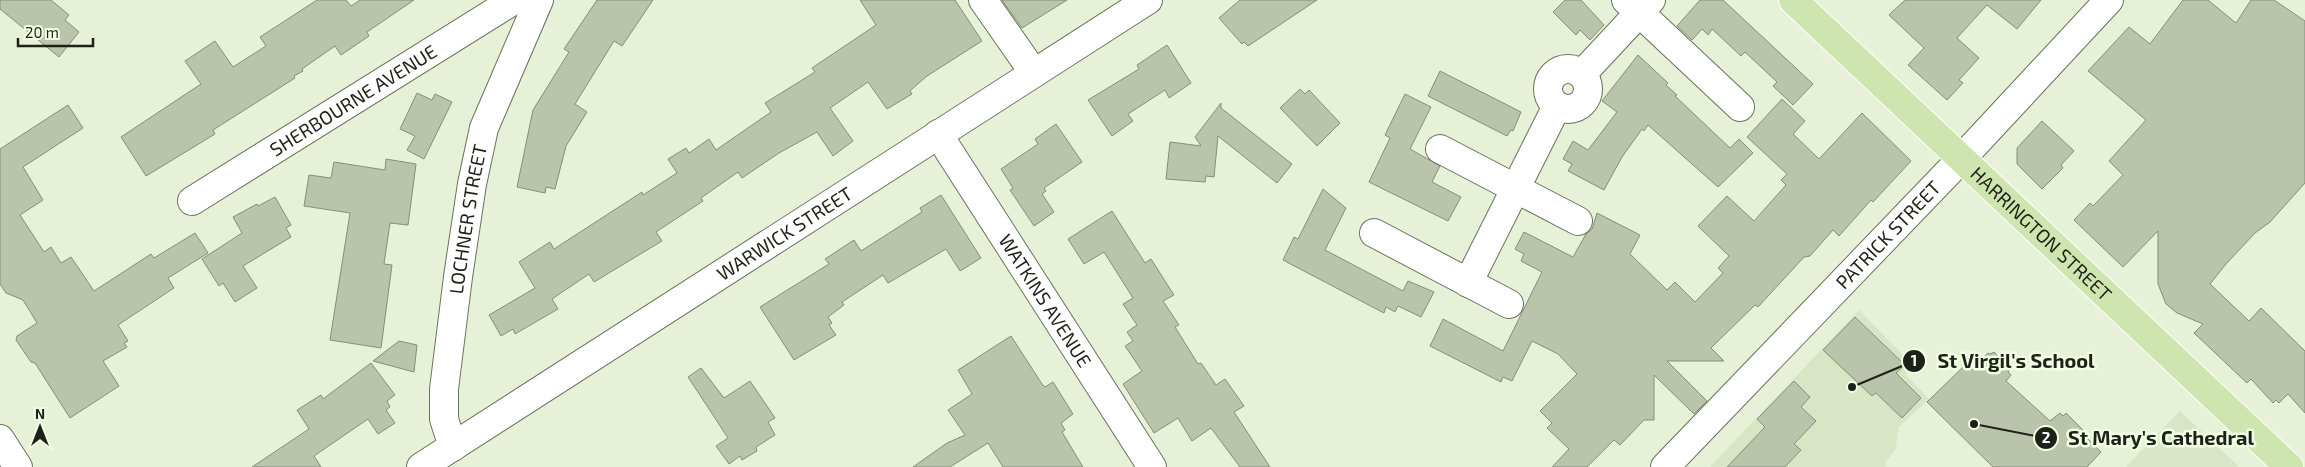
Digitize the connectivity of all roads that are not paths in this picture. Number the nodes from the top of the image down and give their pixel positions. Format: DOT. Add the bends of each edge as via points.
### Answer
graph roads {
  1 [pos="514,0"];
  2 [pos="539,0"];
  3 [pos="983,0"];
  4 [pos="1148,0"];
  5 [pos="1793,0"];
  6 [pos="2109,0"];
  7 [pos="1639,4"];
  8 [pos="1034,73"];
  9 [pos="1740,107"];
  10 [pos="938,134"];
  11 [pos="1440,149"];
  12 [pos="1962,158"];
  13 [pos="1515,188"];
  14 [pos="192,201"];
  15 [pos="1578,220"];
  16 [pos="1374,233"];
  17 [pos="1468,283"];
  18 [pos="1509,304"];
  19 [pos="0,439"];
  20 [pos="453,447"];
  21 [pos="18,467"];
  22 [pos="422,467"];
  23 [pos="1152,467"];
  24 [pos="1665,467"];
  25 [pos="2289,467"];
  1 -- 14 [label="street, SHERBOURNE AVENUE"];
  2 -- 20 [label="street, LOCHNER STREET" via="484,128 472,184 444,389 444,419"];
  3 -- 8 [label="street"];
  4 -- 8 [label="street, WARWICK STREET"];
  5 -- 12 [label="main road, HARRINGTON STREET"];
  6 -- 12 [label="street, PATRICK STREET"];
  7 -- 9 [label="street"];
  7 -- 13 [label="street" via="1582,74 1589,85 1583,103 1570,109 1557,106"];
  8 -- 10 [label="street, WARWICK STREET"];
  10 -- 20 [label="street, WARWICK STREET"];
  10 -- 23 [label="street, WATKINS AVENUE"];
  11 -- 13 [label="street"];
  12 -- 24 [label="street, PATRICK STREET"];
  12 -- 25 [label="main road, HARRINGTON STREET"];
  13 -- 15 [label="street"];
  13 -- 17 [label="street"];
  16 -- 17 [label="street"];
  17 -- 18 [label="street"];
  19 -- 21 [label="street"];
  20 -- 22 [label="street, WARWICK STREET"];
}
